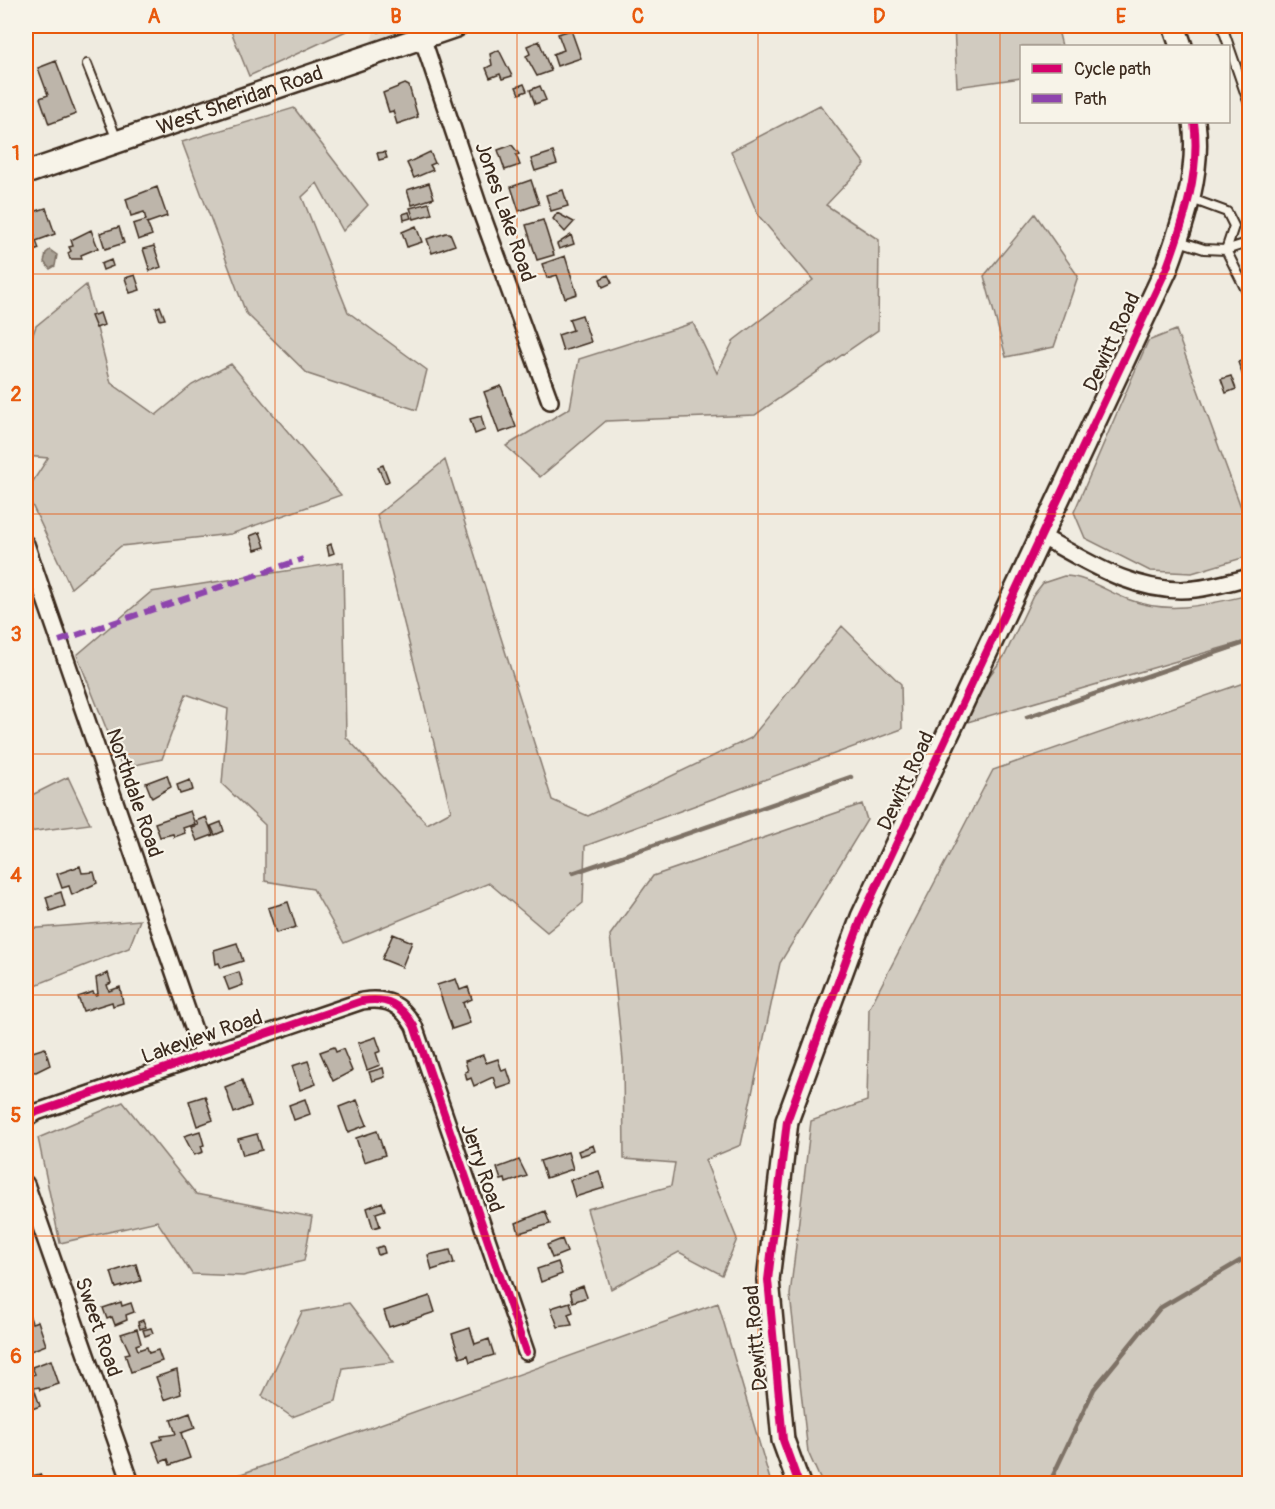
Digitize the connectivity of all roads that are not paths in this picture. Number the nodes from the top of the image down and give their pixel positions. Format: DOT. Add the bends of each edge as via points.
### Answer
graph roads {
  1 [pos="456,26"];
  2 [pos="1173,26"];
  3 [pos="1222,26"];
  4 [pos="417,36"];
  5 [pos="1181,45"];
  6 [pos="1229,45"];
  7 [pos="1230,49"];
  8 [pos="87,64"];
  9 [pos="1250,107"];
  10 [pos="1194,123"];
  11 [pos="117,142"];
  12 [pos="26,173"];
  13 [pos="1188,197"];
  14 [pos="1177,240"];
  15 [pos="1250,242"];
  16 [pos="1226,250"];
  17 [pos="1250,298"];
  18 [pos="550,401"];
  19 [pos="1041,536"];
  20 [pos="26,544"];
  21 [pos="1250,576"];
  22 [pos="393,1002"];
  23 [pos="203,1056"];
  24 [pos="26,1119"];
  25 [pos="26,1184"];
  26 [pos="526,1352"];
  27 [pos="131,1483"];
  28 [pos="799,1484"];
  1 -- 4 [label="street, West Sheridan Road"];
  2 -- 5 [label="street"];
  3 -- 6 [label="lane"];
  4 -- 11 [label="street, West Sheridan Road"];
  4 -- 18 [label="street, Jones Lake Road"];
  7 -- 9 [label="lane"];
  8 -- 11 [label="lane"];
  10 -- 13 [label="street, Dewitt Road"];
  11 -- 12 [label="street, West Sheridan Road"];
  13 -- 14 [label="street, Dewitt Road"];
  13 -- 16 [label="lane" via="1227,212 1234,226"];
  14 -- 16 [label="lane" via="1204,249"];
  14 -- 19 [label="street, Dewitt Road"];
  15 -- 16 [label="lane"];
  16 -- 17 [label="lane"];
  19 -- 21 [label="street" via="1105,573 1158,589 1195,590"];
  19 -- 28 [label="street, Dewitt Road" via="862,917 786,1121 768,1281 783,1440"];
  20 -- 23 [label="street, Northdale Road"];
  22 -- 23 [label="street, Lakeview Road" via="379,998 362,1001"];
  22 -- 26 [label="street, Jerry Road" via="414,1026"];
  23 -- 24 [label="street, Lakeview Road"];
  25 -- 27 [label="street, Sweet Road"];
}
